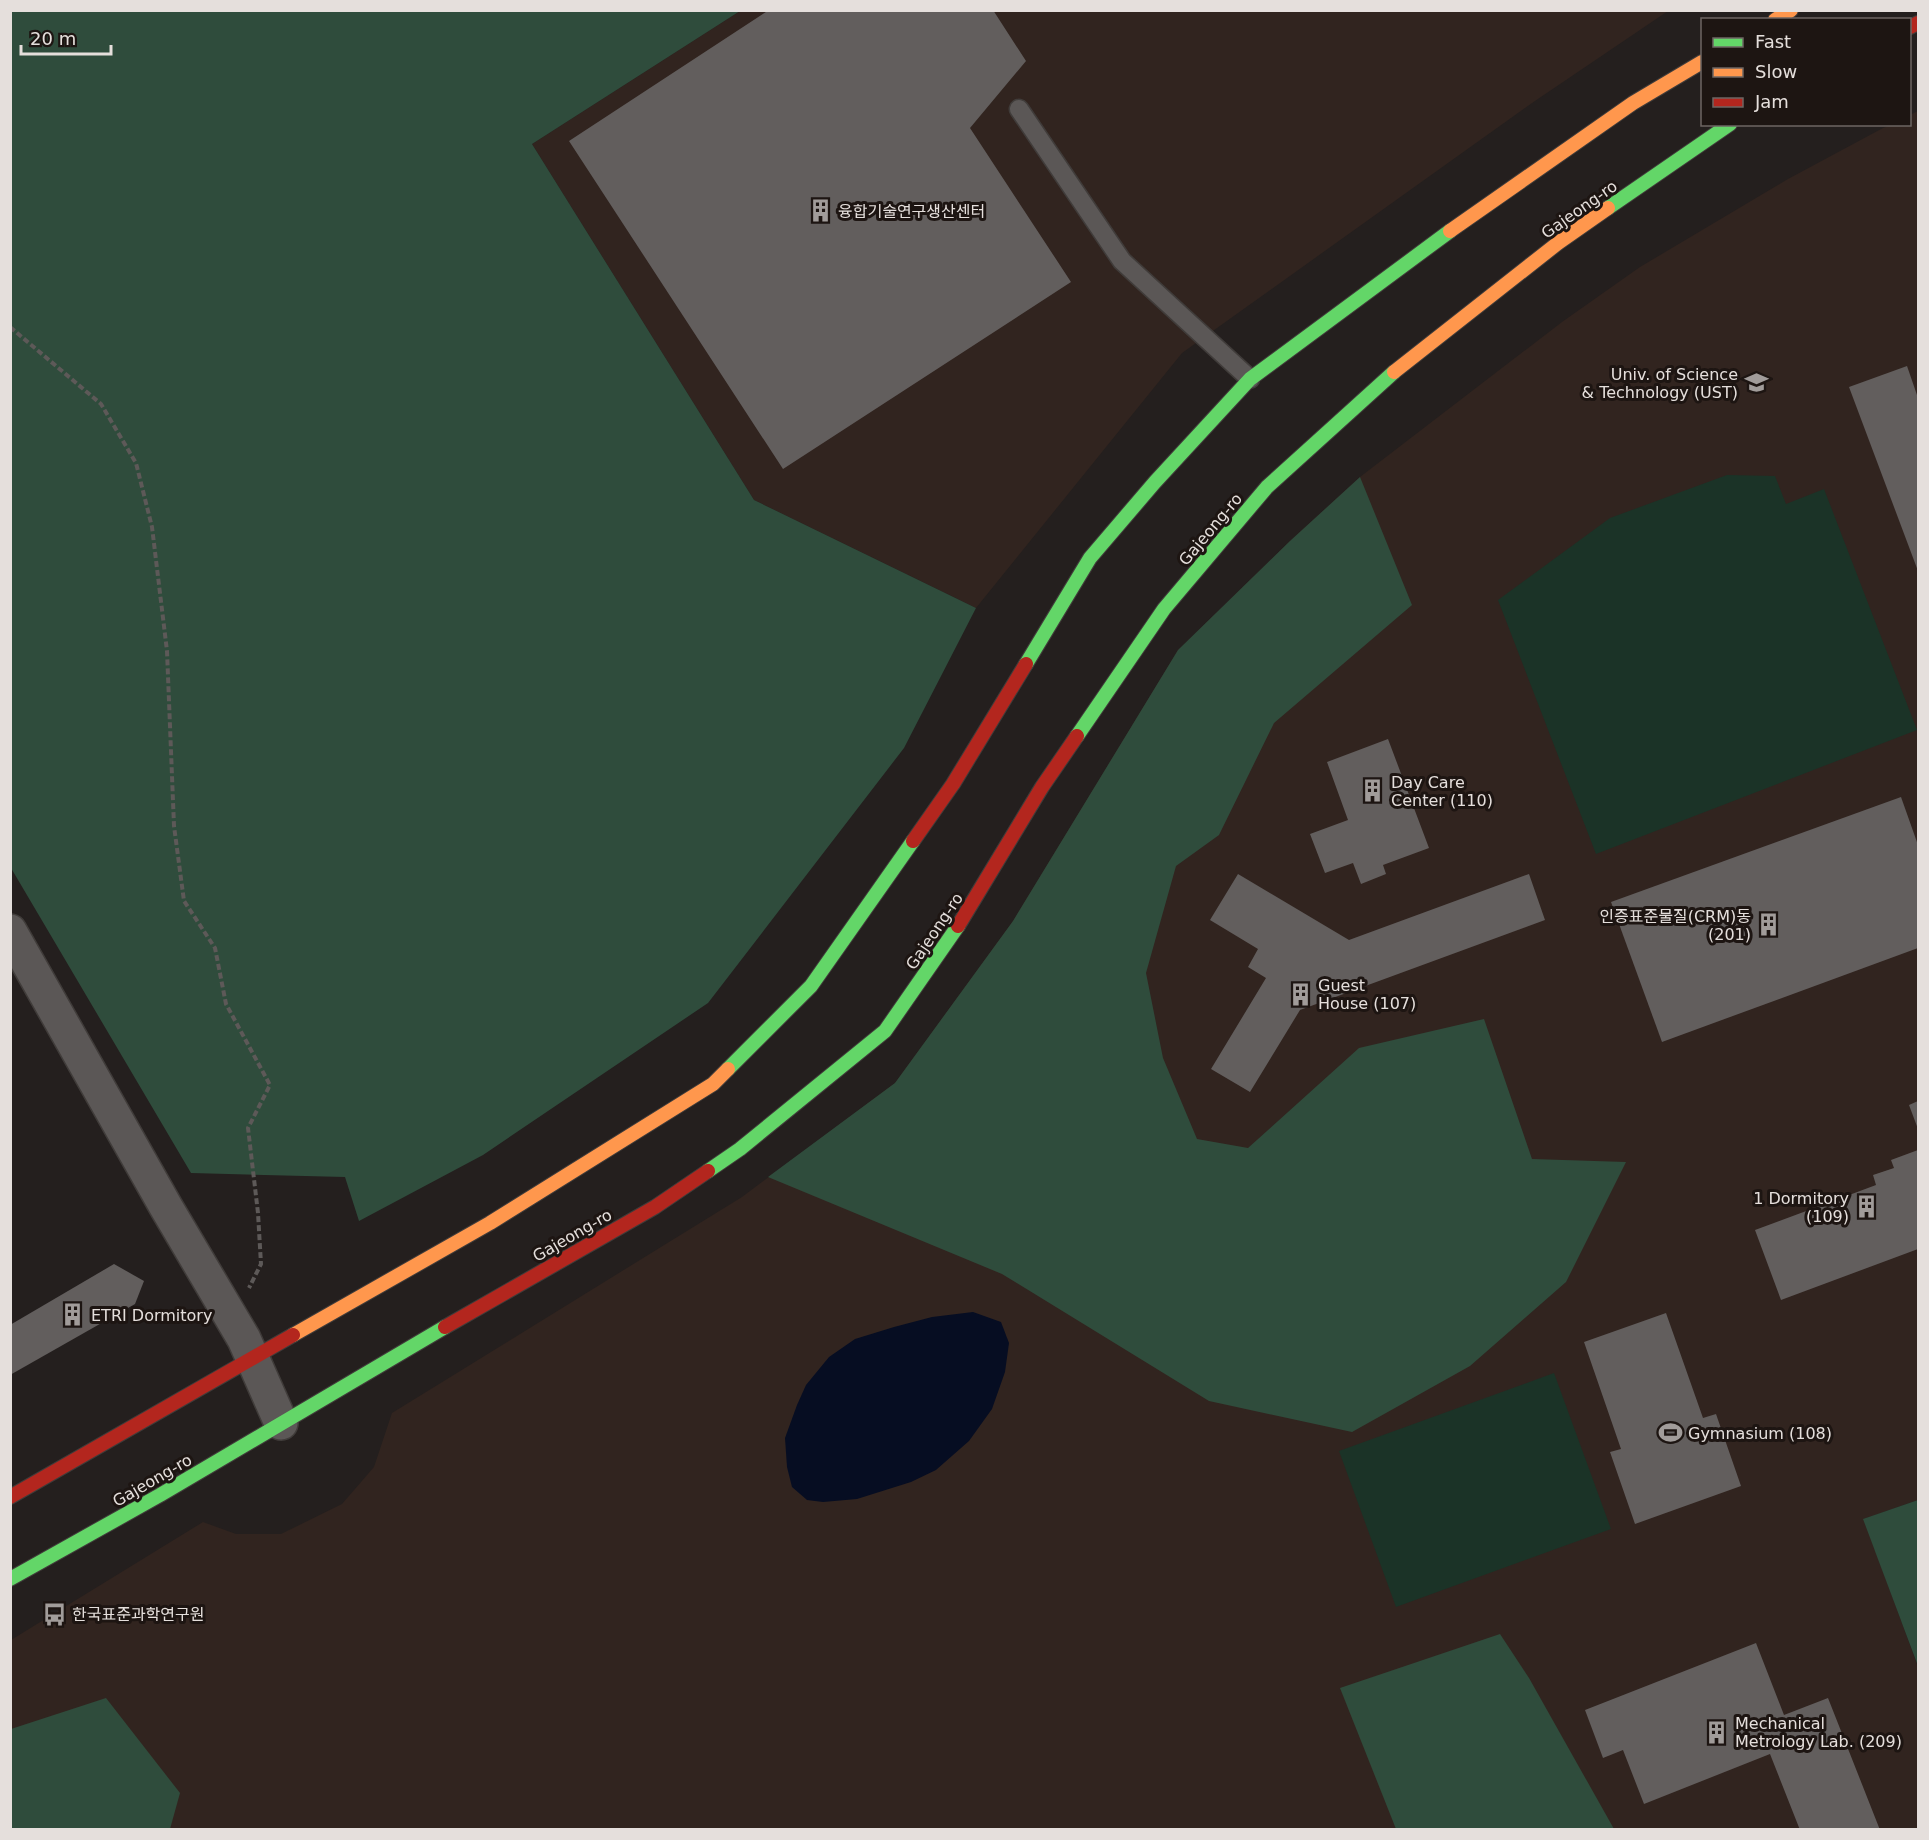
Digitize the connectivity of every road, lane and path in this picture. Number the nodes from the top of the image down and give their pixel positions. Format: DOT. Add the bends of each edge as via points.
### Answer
graph roads {
  1 [pos="1791,10"];
  2 [pos="1778,18"];
  3 [pos="1701,63"];
  4 [pos="1018,109"];
  5 [pos="1727,126"];
  6 [pos="10,327"];
  7 [pos="1250,380"];
  8 [pos="10,931"];
  9 [pos="233,1321"];
  10 [pos="252,1358"];
  11 [pos="280,1423"];
  12 [pos="10,1497"];
  13 [pos="10,1579"];
  1 -- 2 [label="main road"];
  3 -- 7 [label="main road" via="1633,103 1462,222"];
  4 -- 7 [label="lane" via="1122,261"];
  5 -- 11 [label="main road, Gajeong-ro" via="1530,264 1385,379 1267,487 1164,609 1042,787 965,917 885,1031 740,1149 655,1207"];
  6 -- 9 [label="path" via="101,404 136,463 152,527 167,651 174,826 184,901 215,948 226,1004 270,1085 248,1128 261,1264"];
  7 -- 10 [label="main road" via="1090,558 953,784 812,986 713,1084 490,1223"];
  8 -- 9 [label="street"];
  9 -- 10 [label="street"];
  10 -- 11 [label="street"];
  10 -- 12 [label="main road"];
  11 -- 13 [label="main road, Gajeong-ro"];
}
